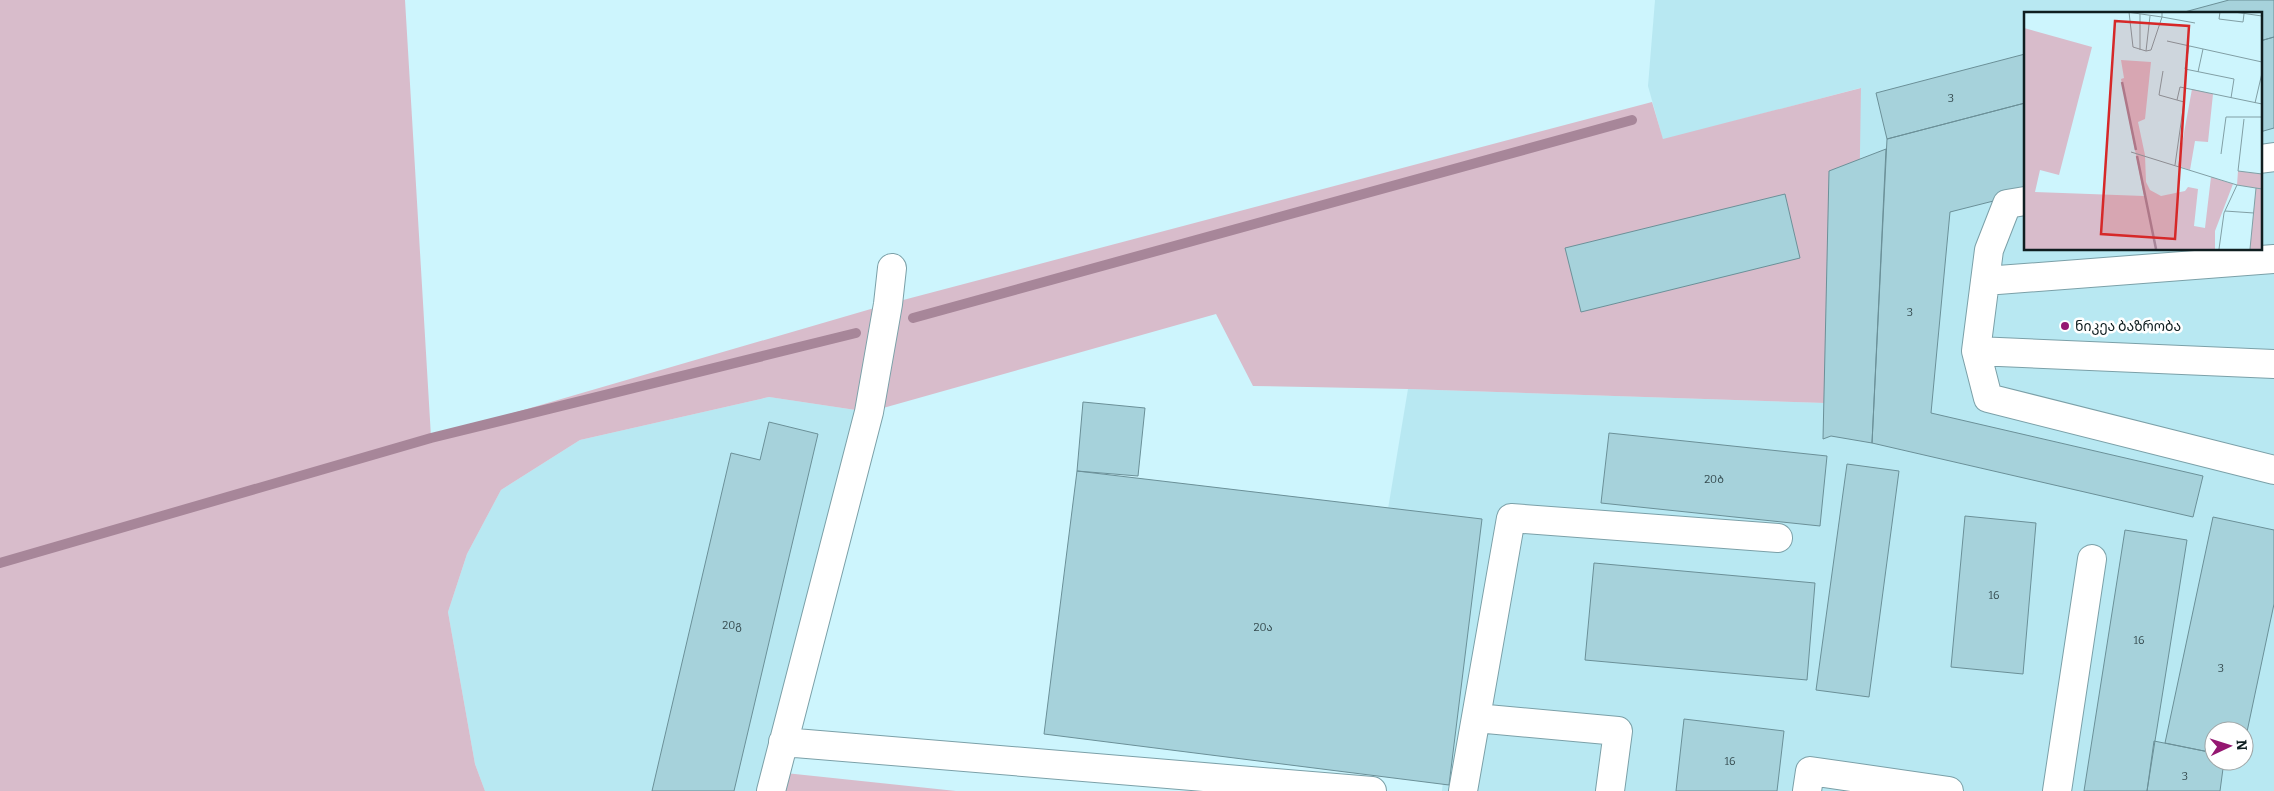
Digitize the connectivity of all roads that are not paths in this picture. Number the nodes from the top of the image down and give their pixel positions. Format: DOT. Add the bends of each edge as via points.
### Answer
graph roads {
  1 [pos="2024,201"];
  2 [pos="2274,259"];
  3 [pos="892,268"];
  4 [pos="1984,281"];
  5 [pos="1976,351"];
  6 [pos="2274,364"];
  7 [pos="2274,470"];
  8 [pos="1778,538"];
  9 [pos="2092,559"];
  10 [pos="1476,718"];
  11 [pos="783,742"];
  12 [pos="771,791"];
  13 [pos="1372,791"];
  14 [pos="1464,791"];
  15 [pos="1610,791"];
  16 [pos="1807,791"];
  17 [pos="1950,791"];
  18 [pos="2057,791"];
  1 -- 4 [label="lane" via="2007,204 1988,250"];
  2 -- 4 [label="lane"];
  3 -- 11 [label="lane" via="870,412"];
  4 -- 5 [label="lane"];
  5 -- 6 [label="lane"];
  5 -- 7 [label="lane" via="1988,398"];
  8 -- 10 [label="lane" via="1511,518"];
  9 -- 18 [label="lane"];
  10 -- 14 [label="lane"];
  10 -- 15 [label="lane" via="1618,731"];
  11 -- 12 [label="lane"];
  11 -- 13 [label="lane"];
  16 -- 17 [label="lane" via="1810,771"];
}
